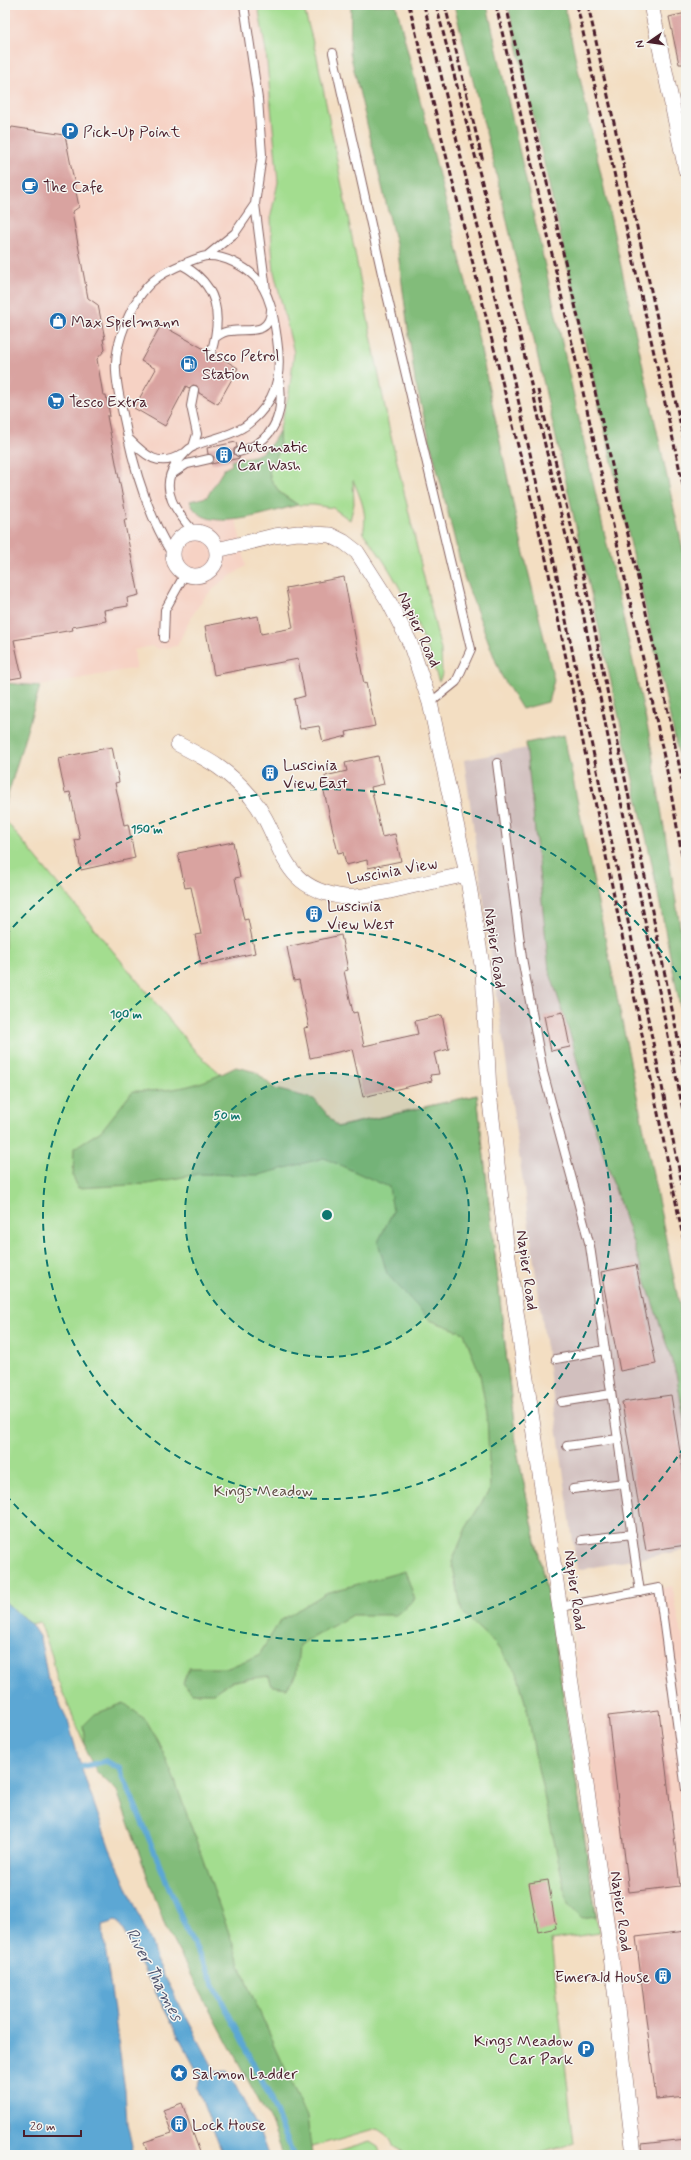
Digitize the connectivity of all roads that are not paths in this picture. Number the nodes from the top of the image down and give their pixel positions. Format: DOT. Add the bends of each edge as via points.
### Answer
graph roads {
  1 [pos="244,5"];
  2 [pos="651,5"];
  3 [pos="333,53"];
  4 [pos="686,170"];
  5 [pos="255,204"];
  6 [pos="208,255"];
  7 [pos="182,265"];
  8 [pos="266,291"];
  9 [pos="271,310"];
  10 [pos="216,337"];
  11 [pos="211,352"];
  12 [pos="279,377"];
  13 [pos="194,390"];
  14 [pos="128,438"];
  15 [pos="193,447"];
  16 [pos="239,452"];
  17 [pos="184,453"];
  18 [pos="209,459"];
  19 [pos="170,476"];
  20 [pos="194,532"];
  21 [pos="217,550"];
  22 [pos="173,556"];
  23 [pos="185,574"];
  24 [pos="164,638"];
  25 [pos="430,703"];
  26 [pos="178,744"];
  27 [pos="496,763"];
  28 [pos="467,874"];
  29 [pos="605,1350"];
  30 [pos="556,1358"];
  31 [pos="611,1394"];
  32 [pos="561,1402"];
  33 [pos="618,1439"];
  34 [pos="567,1446"];
  35 [pos="625,1482"];
  36 [pos="573,1489"];
  37 [pos="632,1534"];
  38 [pos="582,1540"];
  39 [pos="640,1592"];
  40 [pos="560,1607"];
  41 [pos="686,1790"];
  42 [pos="634,2155"];
  1 -- 5 [label="lane" via="258,99 262,155"];
  2 -- 4 [label="street"];
  3 -- 25 [label="lane" via="382,274 471,649 456,682"];
  5 -- 6 [label="lane" via="235,233"];
  5 -- 8 [label="lane"];
  6 -- 7 [label="lane"];
  6 -- 8 [label="lane" via="241,266 255,277"];
  7 -- 10 [label="lane" via="195,272 212,294 218,320"];
  7 -- 14 [label="lane" via="163,274 142,293 134,306 118,349 115,369 117,387"];
  8 -- 9 [label="lane"];
  9 -- 10 [label="lane" via="267,322 256,330 231,330"];
  9 -- 12 [label="lane" via="280,358"];
  10 -- 11 [label="lane"];
  12 -- 15 [label="lane" via="273,394 262,410 244,428"];
  12 -- 16 [label="lane" via="281,405 273,428 254,446"];
  13 -- 15 [label="lane" via="191,406 197,434"];
  14 -- 17 [label="lane" via="142,452 155,459 165,461"];
  14 -- 22 [label="lane" via="133,464 149,511"];
  15 -- 17 [label="lane"];
  17 -- 19 [label="lane"];
  18 -- 19 [label="lane" via="187,464"];
  19 -- 20 [label="lane" via="172,504"];
  20 -- 21 [label="street" via="212,539"];
  20 -- 22 [label="street" via="176,542"];
  21 -- 23 [label="street" via="216,562 208,572 196,576"];
  21 -- 25 [label="street, Napier Road" via="298,533 330,535 344,542 357,552 389,602 410,643"];
  22 -- 23 [label="street" via="175,563"];
  23 -- 24 [label="lane" via="165,610"];
  25 -- 28 [label="street, Napier Road"];
  26 -- 28 [label="street, Luscinia View" via="231,775 259,809 292,872 316,890 346,898"];
  27 -- 29 [label="lane" via="522,958 543,1072 590,1246"];
  28 -- 40 [label="street, Napier Road" via="483,971 489,1092 506,1244"];
  29 -- 30 [label="lane"];
  29 -- 31 [label="lane"];
  31 -- 32 [label="lane"];
  31 -- 33 [label="lane"];
  33 -- 34 [label="lane"];
  33 -- 35 [label="lane"];
  35 -- 36 [label="lane"];
  35 -- 37 [label="lane"];
  37 -- 38 [label="lane"];
  37 -- 39 [label="lane"];
  39 -- 40 [label="lane"];
  39 -- 41 [label="lane" via="659,1588"];
  40 -- 42 [label="street, Napier Road" via="610,1947"];
}
